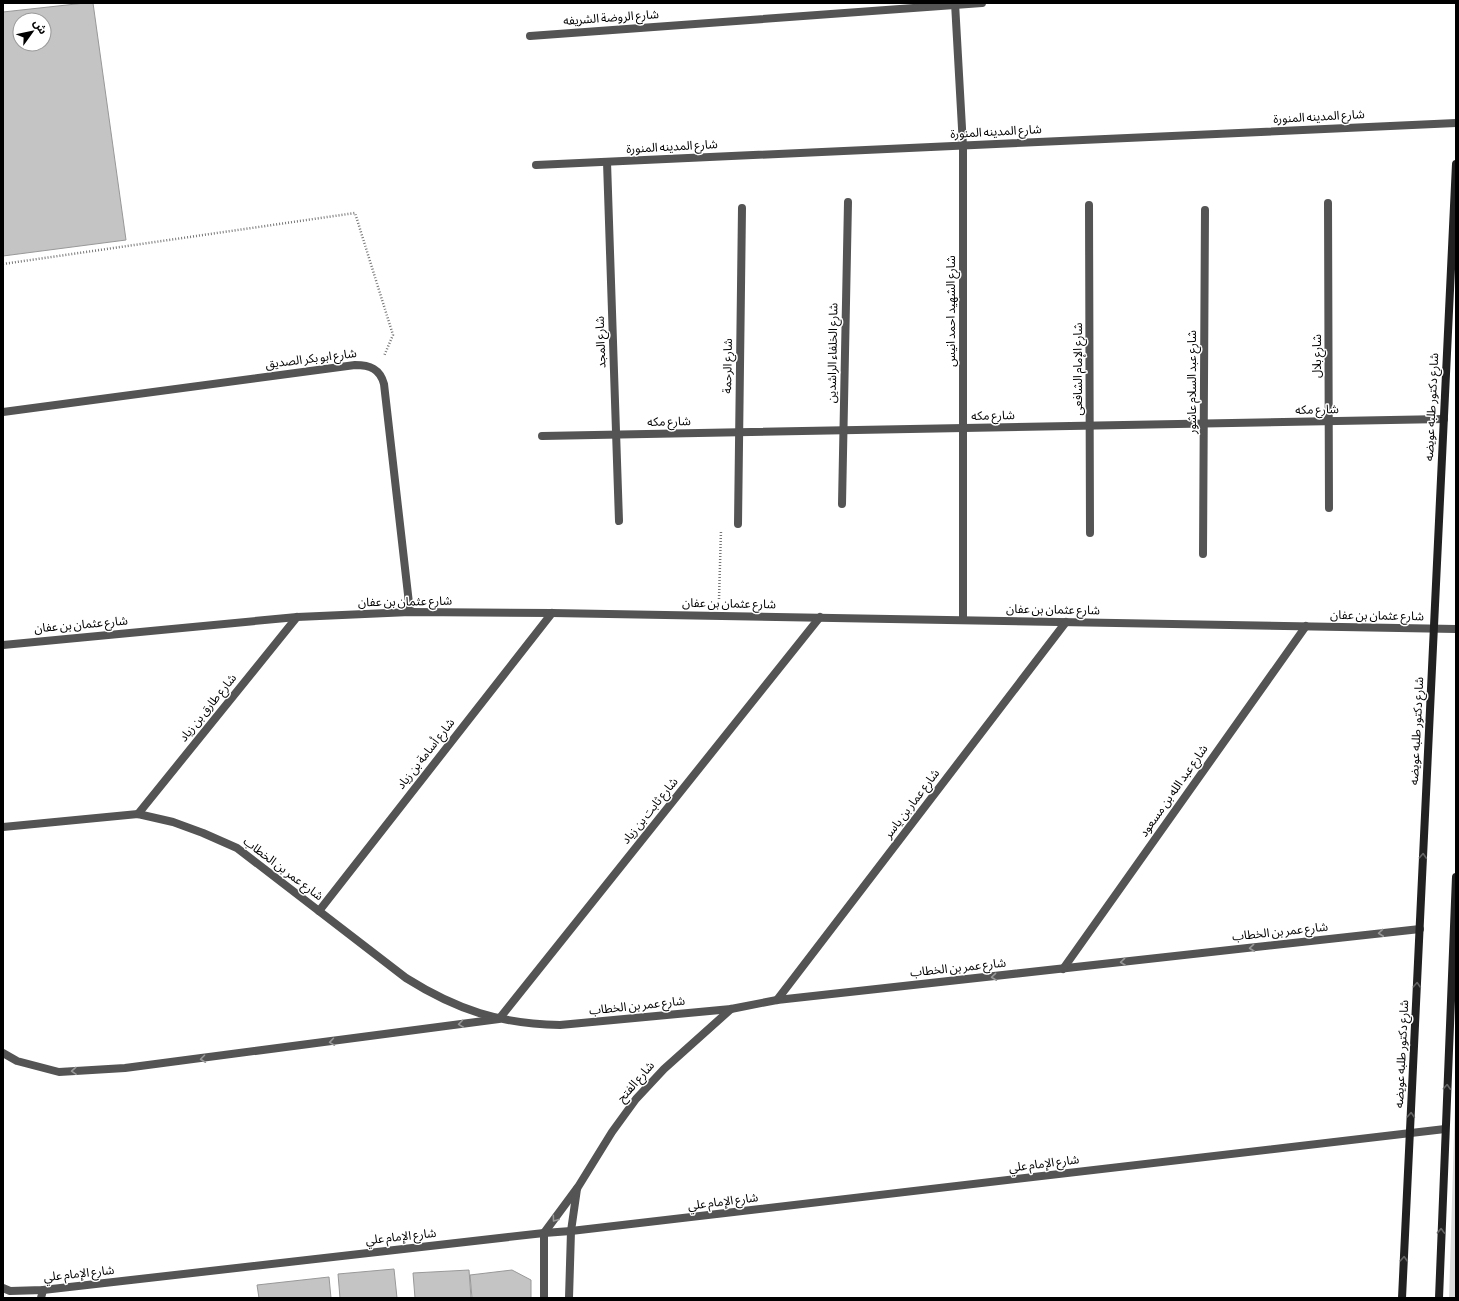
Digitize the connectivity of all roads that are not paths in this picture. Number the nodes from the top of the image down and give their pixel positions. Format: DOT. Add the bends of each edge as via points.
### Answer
graph roads {
  1 [pos="982,3"];
  2 [pos="955,4"];
  3 [pos="530,36"];
  4 [pos="1456,123"];
  5 [pos="963,146"];
  6 [pos="607,162"];
  7 [pos="1456,164"];
  8 [pos="536,165"];
  9 [pos="848,202"];
  10 [pos="1328,203"];
  11 [pos="1089,205"];
  12 [pos="742,208"];
  13 [pos="1205,210"];
  14 [pos="3,412"];
  15 [pos="1444,420"];
  16 [pos="1329,422"];
  17 [pos="1204,424"];
  18 [pos="1090,426"];
  19 [pos="963,428"];
  20 [pos="844,431"];
  21 [pos="739,433"];
  22 [pos="616,435"];
  23 [pos="542,436"];
  24 [pos="842,504"];
  25 [pos="1329,508"];
  26 [pos="619,522"];
  27 [pos="738,524"];
  28 [pos="1090,533"];
  29 [pos="1203,554"];
  30 [pos="410,612"];
  31 [pos="552,613"];
  32 [pos="297,617"];
  33 [pos="820,617"];
  34 [pos="963,620"];
  35 [pos="1066,622"];
  36 [pos="1306,626"];
  37 [pos="1433,629"];
  38 [pos="1456,629"];
  39 [pos="3,644"];
  40 [pos="138,814"];
  41 [pos="3,827"];
  42 [pos="1456,877"];
  43 [pos="320,911"];
  44 [pos="1420,929"];
  45 [pos="1063,969"];
  46 [pos="777,1000"];
  47 [pos="731,1009"];
  48 [pos="499,1019"];
  49 [pos="3,1053"];
  50 [pos="1445,1129"];
  51 [pos="1410,1133"];
  52 [pos="578,1187"];
  53 [pos="571,1231"];
  54 [pos="544,1233"];
  55 [pos="3,1288"];
  56 [pos="42,1294"];
  57 [pos="544,1298"];
  58 [pos="569,1298"];
  59 [pos="1402,1298"];
  60 [pos="1439,1298"];
  1 -- 2 [label="street, شارع الروضة الشريفه"];
  2 -- 3 [label="street, شارع الروضة الشريفه"];
  2 -- 5 [label="street, شارع الشهيد احمد انيس"];
  4 -- 5 [label="street, شارع المدينه المنورة"];
  5 -- 6 [label="street, شارع المدينه المنورة"];
  5 -- 19 [label="street, شارع الشهيد احمد انيس"];
  6 -- 8 [label="street, شارع المدينه المنورة"];
  6 -- 22 [label="street, شارع المجد"];
  7 -- 15 [label="street, شارع دكتور طلبه عويضه"];
  9 -- 20 [label="street, شارع الخلفاء الراشدين"];
  10 -- 16 [label="street, شارع بلال"];
  11 -- 18 [label="street, شارع الإمام الشافعى"];
  12 -- 21 [label="street, شارع الرحمة"];
  13 -- 17 [label="street, شارع عبد السلام عاشور"];
  14 -- 30 [label="street, شارع ابو بكر الصديق" via="355,365 371,366 382,377 384,384"];
  15 -- 16 [label="street, شارع مكه"];
  15 -- 37 [label="street, شارع دكتور طلبه عويضه"];
  16 -- 17 [label="street, شارع مكه"];
  16 -- 25 [label="street, شارع بلال"];
  17 -- 18 [label="street, شارع مكه"];
  17 -- 29 [label="street, شارع عبد السلام عاشور"];
  18 -- 19 [label="street, شارع مكه"];
  18 -- 28 [label="street, شارع الإمام الشافعى"];
  19 -- 20 [label="street, شارع مكه"];
  19 -- 34 [label="street, شارع الشهيد احمد انيس"];
  20 -- 21 [label="street, شارع مكه"];
  20 -- 24 [label="street, شارع الخلفاء الراشدين"];
  21 -- 22 [label="street, شارع مكه"];
  21 -- 27 [label="street, شارع الرحمة"];
  22 -- 23 [label="street, شارع مكه"];
  22 -- 26 [label="street, شارع المجد"];
  30 -- 31 [label="street, شارع عثمان بن عفان"];
  30 -- 32 [label="street, شارع عثمان بن عفان"];
  31 -- 33 [label="street, شارع عثمان بن عفان"];
  31 -- 43 [label="street, شارع أسامة بن زياد"];
  32 -- 39 [label="street, شارع عثمان بن عفان"];
  32 -- 40 [label="street, شارع طارق بن زياد"];
  33 -- 34 [label="street, شارع عثمان بن عفان"];
  33 -- 48 [label="street, شارع ثابت بن زياد"];
  34 -- 35 [label="street, شارع عثمان بن عفان"];
  35 -- 36 [label="street, شارع عثمان بن عفان"];
  35 -- 46 [label="street, شارع عمار بن ياسر"];
  36 -- 37 [label="street, شارع عثمان بن عفان"];
  36 -- 45 [label="street, شارع عبد الله بن مسعود"];
  37 -- 38 [label="street, شارع عثمان بن عفان"];
  44 -- 37 [label="street, شارع دكتور طلبه عويضه, one-way"];
  40 -- 41 [label="street, شارع عمر بن الخطاب"];
  40 -- 43 [label="street, شارع عمر بن الخطاب" via="173,822 237,848"];
  50 -- 42 [label="street, one-way"];
  43 -- 48 [label="street, شارع عمر بن الخطاب" via="428,992 474,1012"];
  44 -- 45 [label="street, شارع عمر بن الخطاب, one-way"];
  51 -- 44 [label="street, شارع دكتور طلبه عويضه, one-way"];
  45 -- 46 [label="street, شارع عمر بن الخطاب, one-way"];
  46 -- 47 [label="street, شارع عمر بن الخطاب"];
  47 -- 48 [label="street, شارع عمر بن الخطاب" via="560,1025 519,1023"];
  47 -- 52 [label="street, شارع الفتح" via="664,1069 636,1099"];
  48 -- 49 [label="street, شارع عمر بن الخطاب, one-way" via="125,1068 59,1072 17,1061"];
  50 -- 51 [label="street, شارع الإمام علي"];
  60 -- 50 [label="street, one-way"];
  51 -- 53 [label="street, شارع الإمام علي"];
  59 -- 51 [label="street, شارع دكتور طلبه عويضه, one-way"];
  52 -- 53 [label="street, شارع الفتح"];
  52 -- 54 [label="street, شارع الفتح, one-way"];
  53 -- 54 [label="street, شارع الإمام علي"];
  53 -- 58 [label="street, شارع الفتح"];
  54 -- 56 [label="street, شارع الإمام علي"];
  54 -- 57 [label="street"];
  55 -- 56 [label="street, شارع الإمام علي"];
}
